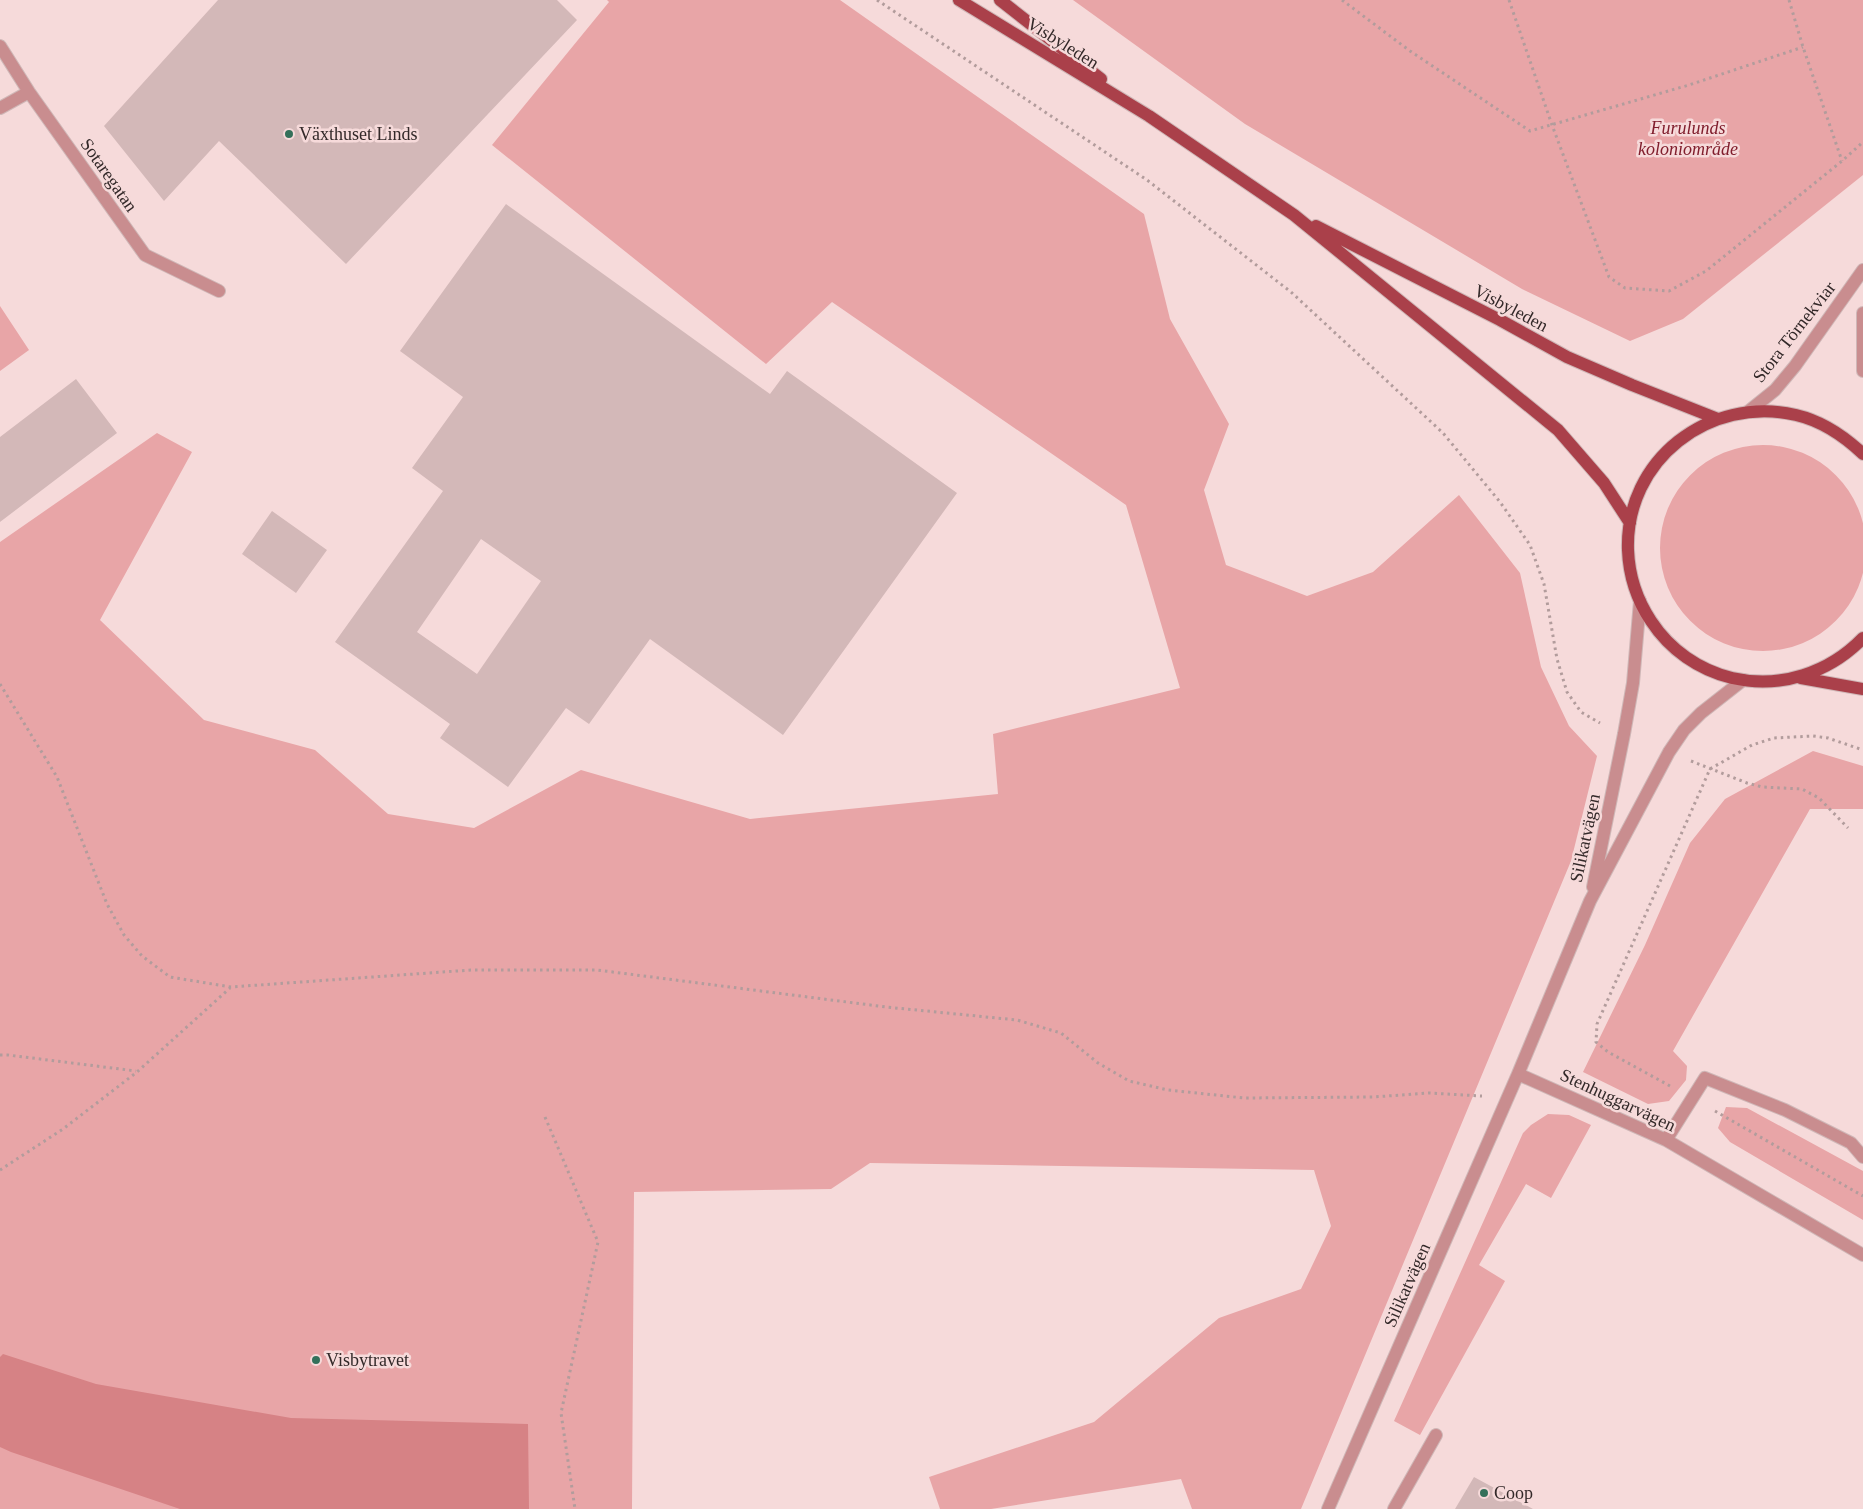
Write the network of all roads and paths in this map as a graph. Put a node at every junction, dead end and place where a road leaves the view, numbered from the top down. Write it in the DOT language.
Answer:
graph roads {
  1 [pos="878,0"];
  2 [pos="959,0"];
  3 [pos="1000,0"];
  4 [pos="1342,0"];
  5 [pos="1509,0"];
  6 [pos="1789,0"];
  7 [pos="0,46"];
  8 [pos="1803,47"];
  9 [pos="29,92"];
  10 [pos="0,108"];
  11 [pos="1148,116"];
  12 [pos="1552,125"];
  13 [pos="1863,142"];
  14 [pos="1842,162"];
  15 [pos="1294,214"];
  16 [pos="1863,270"];
  17 [pos="219,291"];
  18 [pos="1863,313"];
  19 [pos="1863,371"];
  20 [pos="1749,412"];
  21 [pos="1718,418"];
  22 [pos="1863,454"];
  23 [pos="1630,523"];
  24 [pos="1640,601"];
  25 [pos="1863,638"];
  26 [pos="1798,677"];
  27 [pos="1743,680"];
  28 [pos="0,684"];
  29 [pos="1863,688"];
  30 [pos="2,692"];
  31 [pos="1624,734"];
  32 [pos="1863,750"];
  33 [pos="1669,752"];
  34 [pos="1710,769"];
  35 [pos="1848,828"];
  36 [pos="1590,901"];
  37 [pos="231,988"];
  38 [pos="0,1056"];
  39 [pos="137,1072"];
  40 [pos="1518,1074"];
  41 [pos="1509,1097"];
  42 [pos="1694,1099"];
  43 [pos="545,1116"];
  44 [pos="1666,1140"];
  45 [pos="1857,1144"];
  46 [pos="1863,1157"];
  47 [pos="0,1170"];
  48 [pos="1863,1196"];
  49 [pos="1863,1255"];
  50 [pos="1436,1436"];
  51 [pos="575,1509"];
  52 [pos="1328,1509"];
  53 [pos="1394,1509"];
  1 -- 31 [label="path"];
  2 -- 11 [label="main road, Visbyleden"];
  3 -- 11 [label="main road, Visbyleden"];
  4 -- 12 [label="path"];
  5 -- 12 [label="path"];
  6 -- 8 [label="path"];
  7 -- 9 [label="street, Sotaregatan"];
  8 -- 12 [label="path"];
  8 -- 14 [label="path"];
  9 -- 10 [label="street"];
  9 -- 17 [label="street, Sotaregatan"];
  11 -- 15 [label="main road, Visbyleden"];
  12 -- 14 [label="path"];
  13 -- 14 [label="path"];
  15 -- 21 [label="main road, Visbyleden"];
  15 -- 23 [label="main road, Visbyleden"];
  16 -- 20 [label="street, Stora Törnekviar"];
  18 -- 19 [label="street"];
  20 -- 21 [label="main road"];
  20 -- 22 [label="main road"];
  21 -- 23 [label="main road"];
  23 -- 24 [label="main road"];
  24 -- 27 [label="main road"];
  24 -- 31 [label="street, Silikatvägen"];
  25 -- 26 [label="main road"];
  26 -- 27 [label="main road"];
  26 -- 29 [label="main road"];
  27 -- 33 [label="street, Silikatvägen"];
  28 -- 30 [label="path"];
  30 -- 37 [label="path"];
  31 -- 36 [label="street, Silikatvägen"];
  32 -- 34 [label="path"];
  33 -- 34 [label="path"];
  33 -- 36 [label="street, Silikatvägen"];
  34 -- 35 [label="path"];
  34 -- 42 [label="path"];
  36 -- 40 [label="street"];
  37 -- 39 [label="path"];
  37 -- 41 [label="path"];
  38 -- 39 [label="path"];
  39 -- 47 [label="path"];
  40 -- 41 [label="street, Silikatvägen"];
  40 -- 44 [label="street, Stenhuggarvägen"];
  41 -- 52 [label="street, Silikatvägen"];
  42 -- 44 [label="street"];
  42 -- 45 [label="street"];
  42 -- 48 [label="path"];
  43 -- 51 [label="path"];
  44 -- 49 [label="street, Stenhuggarvägen"];
  45 -- 46 [label="street"];
  50 -- 53 [label="street"];
}
